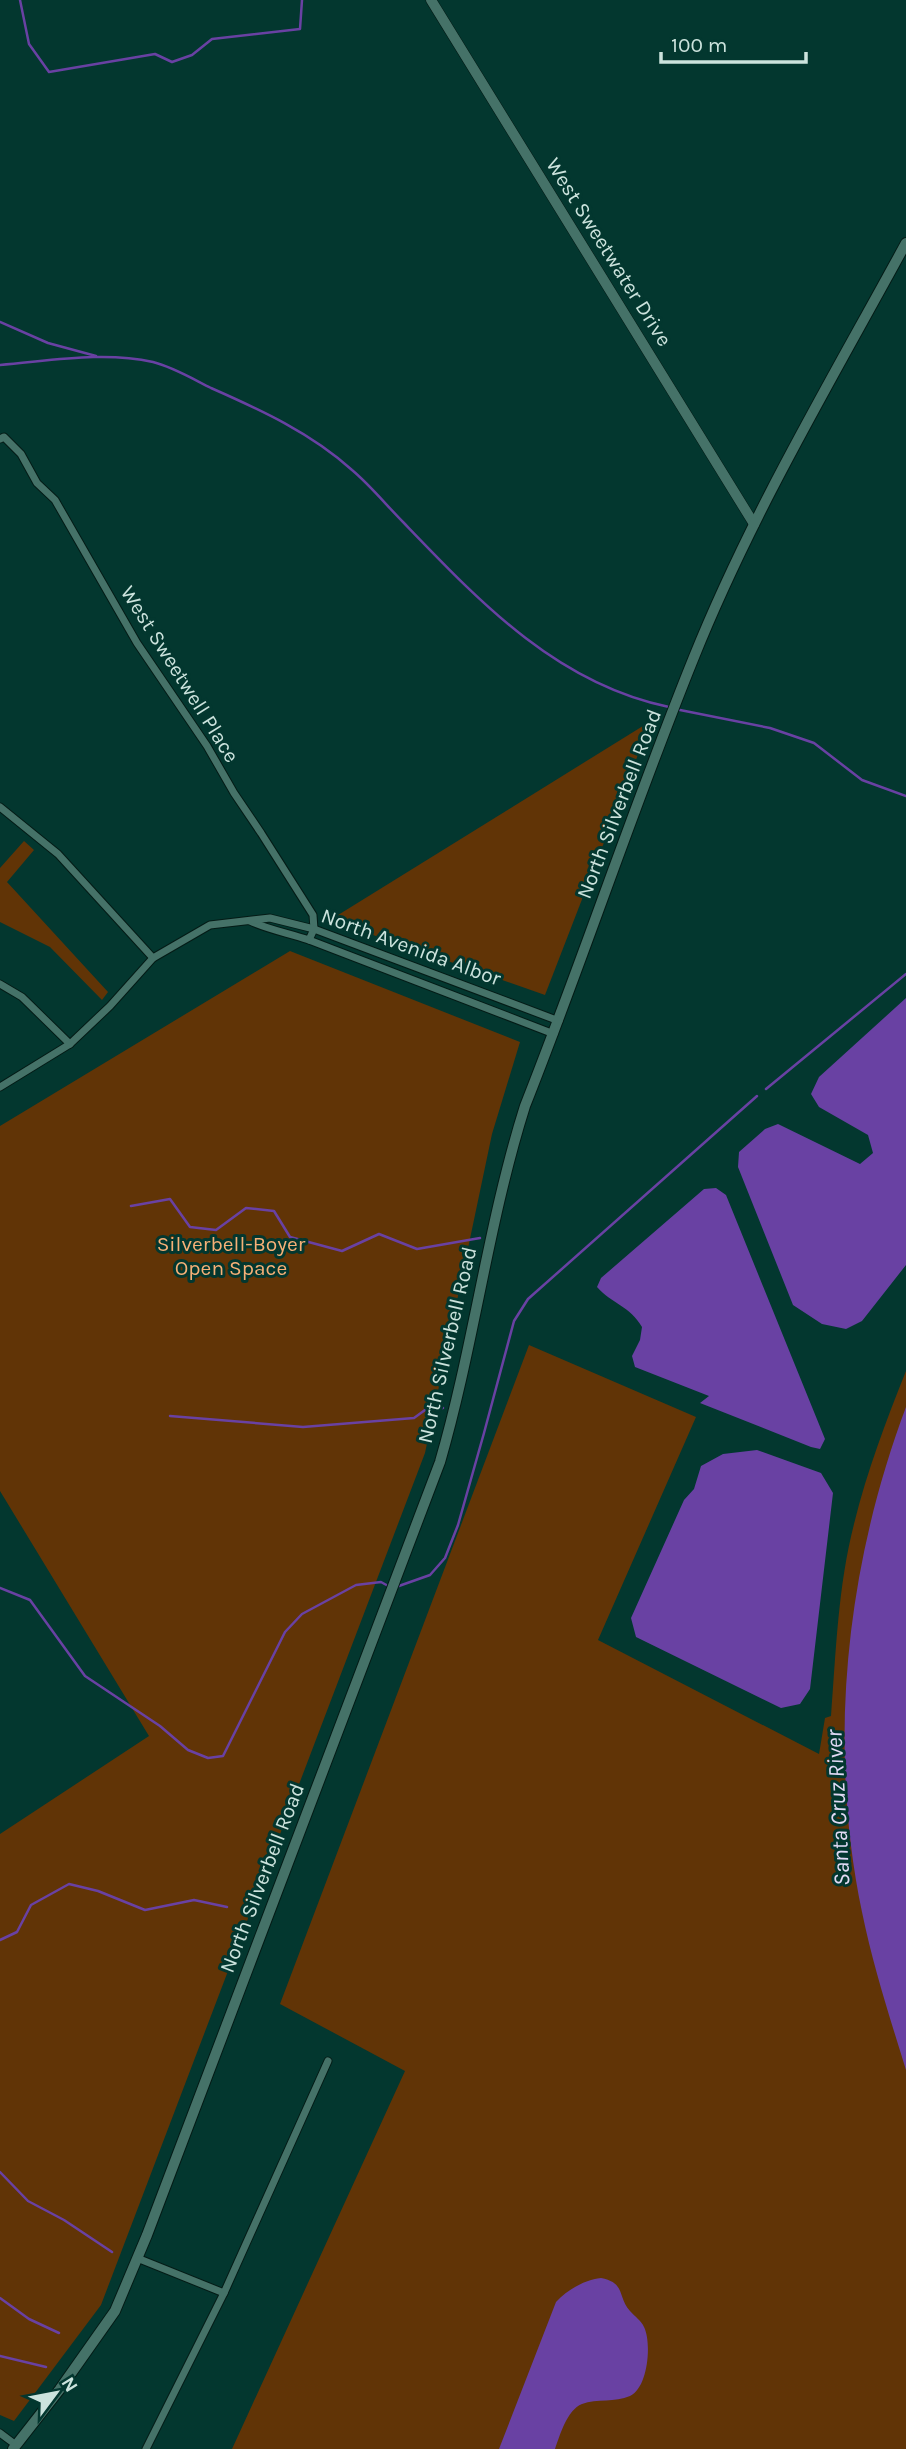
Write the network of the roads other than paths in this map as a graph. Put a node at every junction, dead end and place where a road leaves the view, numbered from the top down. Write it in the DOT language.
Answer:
graph roads {
  1 [pos="431,0"];
  2 [pos="906,243"];
  3 [pos="0,439"];
  4 [pos="754,524"];
  5 [pos="0,807"];
  6 [pos="249,921"];
  7 [pos="314,929"];
  8 [pos="309,940"];
  9 [pos="374,951"];
  10 [pos="153,958"];
  11 [pos="370,964"];
  12 [pos="0,984"];
  13 [pos="559,1021"];
  14 [pos="554,1034"];
  15 [pos="70,1044"];
  16 [pos="0,1087"];
  17 [pos="328,2061"];
  18 [pos="137,2258"];
  19 [pos="224,2294"];
  20 [pos="0,2433"];
  21 [pos="15,2447"];
  22 [pos="146,2449"];
  1 -- 4 [label="street, West Sweetwater Drive"];
  2 -- 4 [label="main road, North Silverbell Road"];
  3 -- 7 [label="street, West Sweetwell Place"];
  4 -- 13 [label="main road, North Silverbell Road"];
  5 -- 10 [label="street"];
  6 -- 7 [label="street, North Avenida Albor"];
  6 -- 8 [label="street, North Avenida Albor"];
  6 -- 10 [label="street, North Avenida Albor"];
  7 -- 8 [label="street"];
  7 -- 9 [label="street, North Avenida Albor"];
  8 -- 11 [label="street, North Avenida Albor"];
  9 -- 11 [label="street"];
  9 -- 13 [label="street, North Avenida Albor"];
  10 -- 15 [label="street, North Avenida Albor"];
  11 -- 14 [label="street, North Avenida Albor"];
  12 -- 15 [label="street"];
  13 -- 14 [label="main road, North Silverbell Road"];
  14 -- 18 [label="main road, North Silverbell Road"];
  15 -- 16 [label="street, North Avenida Albor"];
  17 -- 19 [label="street"];
  18 -- 19 [label="street"];
  18 -- 21 [label="main road, North Silverbell Road"];
  19 -- 22 [label="street"];
  20 -- 21 [label="street"];
}
